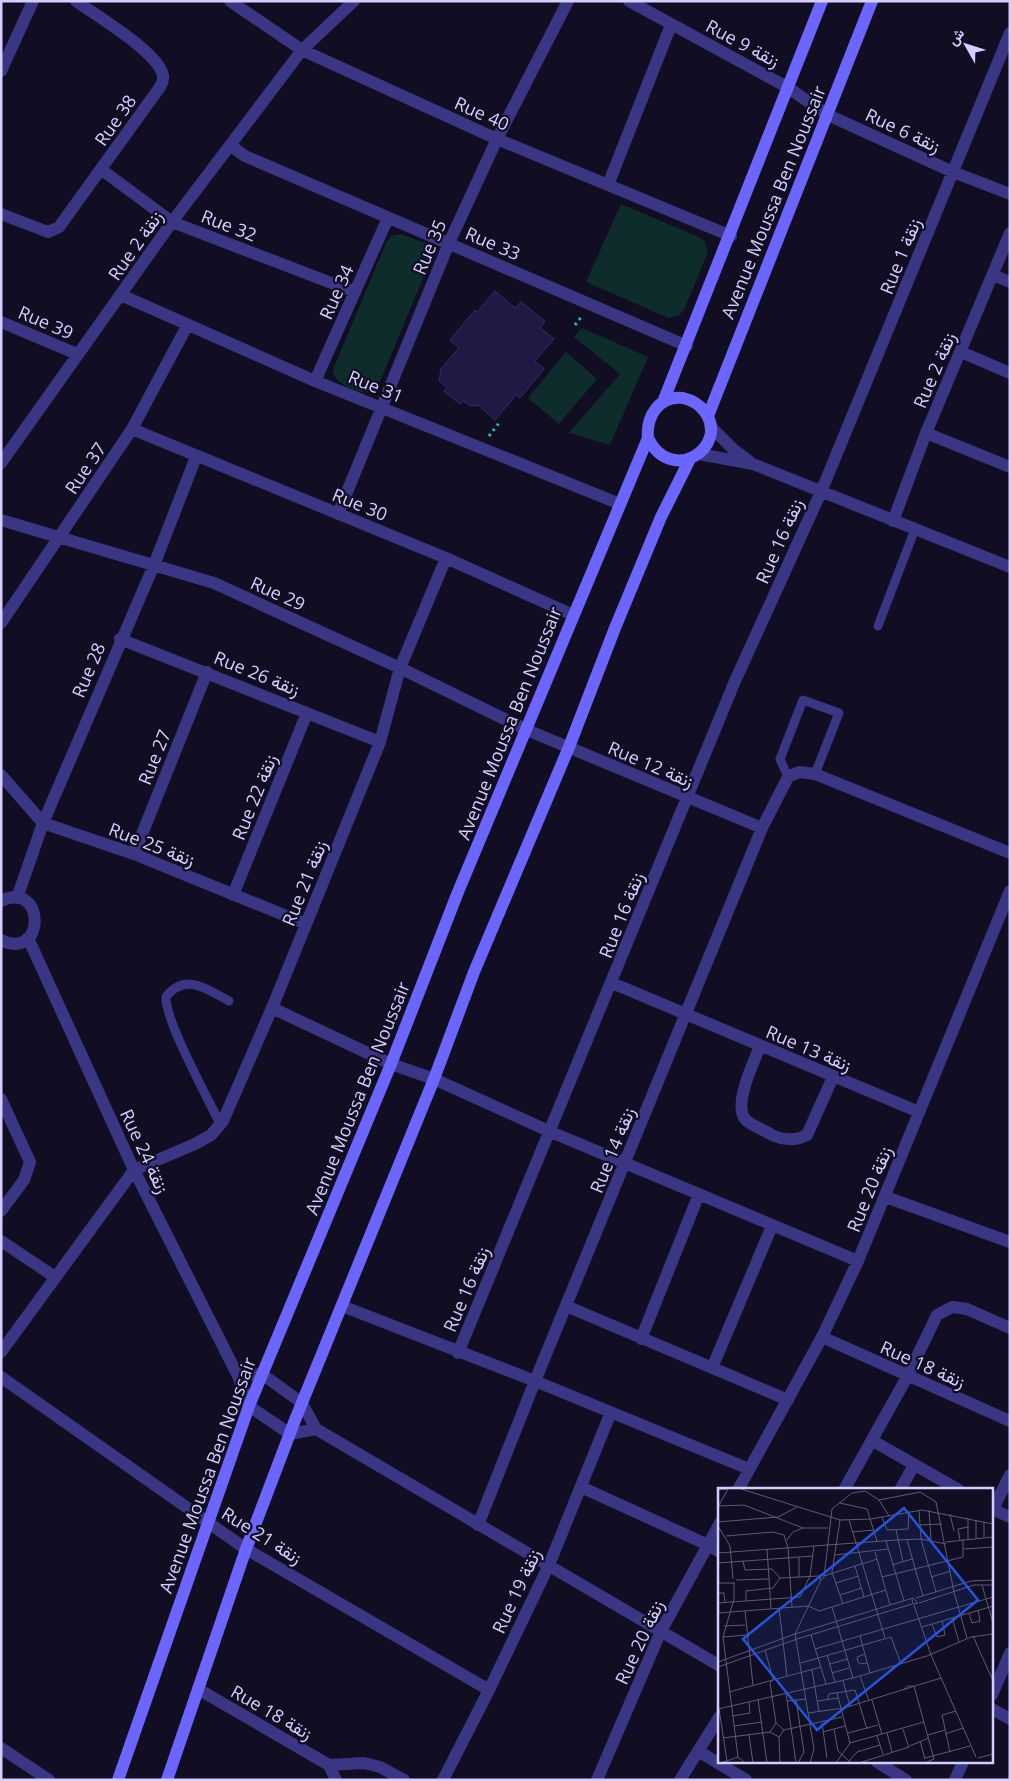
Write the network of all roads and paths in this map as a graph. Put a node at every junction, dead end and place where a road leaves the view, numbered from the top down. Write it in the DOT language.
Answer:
graph roads {
  1 [pos="33,1"];
  2 [pos="76,1"];
  3 [pos="230,1"];
  4 [pos="354,1"];
  5 [pos="568,1"];
  6 [pos="629,1"];
  7 [pos="822,1"];
  8 [pos="872,1"];
  9 [pos="671,25"];
  10 [pos="1010,33"];
  11 [pos="302,50"];
  12 [pos="1,70"];
  13 [pos="787,87"];
  14 [pos="828,115"];
  15 [pos="497,139"];
  16 [pos="231,146"];
  17 [pos="102,170"];
  18 [pos="953,172"];
  19 [pos="608,185"];
  20 [pos="1010,194"];
  21 [pos="1,214"];
  22 [pos="388,218"];
  23 [pos="172,222"];
  24 [pos="1010,234"];
  25 [pos="731,236"];
  26 [pos="449,243"];
  27 [pos="993,275"];
  28 [pos="1010,282"];
  29 [pos="356,292"];
  30 [pos="121,295"];
  31 [pos="1,322"];
  32 [pos="187,326"];
  33 [pos="687,346"];
  34 [pos="961,352"];
  35 [pos="77,354"];
  36 [pos="1010,373"];
  37 [pos="315,381"];
  38 [pos="663,402"];
  39 [pos="382,408"];
  40 [pos="709,421"];
  41 [pos="132,429"];
  42 [pos="926,433"];
  43 [pos="648,438"];
  44 [pos="196,457"];
  45 [pos="694,457"];
  46 [pos="1,463"];
  47 [pos="753,464"];
  48 [pos="1010,467"];
  49 [pos="821,492"];
  50 [pos="620,504"];
  51 [pos="338,514"];
  52 [pos="1,520"];
  53 [pos="894,521"];
  54 [pos="915,529"];
  55 [pos="58,539"];
  56 [pos="446,558"];
  57 [pos="154,565"];
  58 [pos="1010,567"];
  59 [pos="573,615"];
  60 [pos="1,623"];
  61 [pos="878,626"];
  62 [pos="120,639"];
  63 [pos="400,668"];
  64 [pos="207,672"];
  65 [pos="307,712"];
  66 [pos="527,730"];
  67 [pos="380,742"];
  68 [pos="568,747"];
  69 [pos="815,774"];
  70 [pos="1,775"];
  71 [pos="788,777"];
  72 [pos="688,799"];
  73 [pos="43,822"];
  74 [pos="762,828"];
  75 [pos="1010,853"];
  76 [pos="134,854"];
  77 [pos="1010,891"];
  78 [pos="233,895"];
  79 [pos="17,898"];
  80 [pos="1,901"];
  81 [pos="306,924"];
  82 [pos="28,938"];
  83 [pos="1,940"];
  84 [pos="612,983"];
  85 [pos="230,1001"];
  86 [pos="272,1008"];
  87 [pos="686,1015"];
  88 [pos="760,1046"];
  89 [pos="391,1064"];
  90 [pos="832,1077"];
  91 [pos="434,1079"];
  92 [pos="1,1099"];
  93 [pos="919,1112"];
  94 [pos="220,1124"];
  95 [pos="551,1132"];
  96 [pos="626,1164"];
  97 [pos="134,1170"];
  98 [pos="699,1194"];
  99 [pos="886,1197"];
  100 [pos="1,1210"];
  101 [pos="772,1226"];
  102 [pos="1,1241"];
  103 [pos="1010,1242"];
  104 [pos="858,1261"];
  105 [pos="55,1277"];
  106 [pos="342,1306"];
  107 [pos="566,1306"];
  108 [pos="1010,1328"];
  109 [pos="822,1337"];
  110 [pos="641,1339"];
  111 [pos="1,1352"];
  112 [pos="458,1353"];
  113 [pos="712,1368"];
  114 [pos="262,1374"];
  115 [pos="238,1376"];
  116 [pos="1,1377"];
  117 [pos="908,1377"];
  118 [pos="535,1381"];
  119 [pos="788,1400"];
  120 [pos="302,1403"];
  121 [pos="249,1406"];
  122 [pos="611,1412"];
  123 [pos="1010,1421"];
  124 [pos="316,1429"];
  125 [pos="290,1434"];
  126 [pos="873,1441"];
  127 [pos="914,1465"];
  128 [pos="749,1469"];
  129 [pos="1010,1475"];
  130 [pos="581,1487"];
  131 [pos="739,1488"];
  132 [pos="845,1488"];
  133 [pos="901,1488"];
  134 [pos="955,1488"];
  135 [pos="994,1508"];
  136 [pos="994,1510"];
  137 [pos="1010,1517"];
  138 [pos="207,1521"];
  139 [pos="478,1525"];
  140 [pos="718,1528"];
  141 [pos="708,1545"];
  142 [pos="246,1549"];
  143 [pos="718,1551"];
  144 [pos="548,1565"];
  145 [pos="661,1631"];
  146 [pos="1010,1653"];
  147 [pos="718,1665"];
  148 [pos="198,1689"];
  149 [pos="489,1690"];
  150 [pos="994,1690"];
  151 [pos="994,1710"];
  152 [pos="718,1719"];
  153 [pos="1010,1719"];
  154 [pos="1,1748"];
  155 [pos="698,1751"];
  156 [pos="718,1763"];
  157 [pos="720,1764"];
  158 [pos="880,1764"];
  159 [pos="962,1764"];
  160 [pos="329,1765"];
  161 [pos="49,1780"];
  162 [pos="118,1780"];
  163 [pos="167,1780"];
  164 [pos="336,1780"];
  165 [pos="404,1780"];
  166 [pos="443,1780"];
  167 [pos="596,1780"];
  168 [pos="680,1780"];
  169 [pos="746,1780"];
  170 [pos="906,1780"];
  171 [pos="955,1780"];
  1 -- 12 [label="street"];
  2 -- 17 [label="street, Rue 38"];
  3 -- 11 [label="street, Rue 40"];
  4 -- 11 [label="street, Rue 2 زنقة"];
  5 -- 15 [label="street, Rue 35"];
  6 -- 9 [label="street, Rue 9 زنقة"];
  7 -- 13 [label="street, Avenue Moussa Ben Noussair"];
  8 -- 14 [label="street, Avenue Moussa Ben Noussair"];
  9 -- 13 [label="street, Rue 9 زنقة"];
  9 -- 19 [label="street"];
  10 -- 18 [label="street, Rue 1 زنقة"];
  11 -- 15 [label="street, Rue 40"];
  11 -- 16 [label="street, Rue 2 زنقة"];
  13 -- 14 [label="street, Rue 6 زنقة"];
  13 -- 25 [label="street, Avenue Moussa Ben Noussair"];
  14 -- 18 [label="street, Rue 6 زنقة"];
  14 -- 40 [label="street, Avenue Moussa Ben Noussair"];
  15 -- 19 [label="street, Rue 40"];
  15 -- 26 [label="street, Rue 35"];
  16 -- 22 [label="street, Rue 33"];
  16 -- 23 [label="street, Rue 2 زنقة"];
  17 -- 21 [label="street, Rue 38"];
  17 -- 23 [label="street, Rue 32"];
  18 -- 20 [label="street, Rue 6 زنقة"];
  18 -- 49 [label="street, Rue 1 زنقة"];
  19 -- 25 [label="street, Rue 40"];
  22 -- 26 [label="street, Rue 33"];
  22 -- 29 [label="street, Rue 34"];
  23 -- 29 [label="street, Rue 32"];
  23 -- 30 [label="street, Rue 2 زنقة"];
  24 -- 27 [label="street, Rue 2 زنقة"];
  25 -- 33 [label="street, Avenue Moussa Ben Noussair"];
  26 -- 33 [label="street, Rue 33"];
  26 -- 39 [label="street, Rue 35"];
  27 -- 28 [label="street"];
  27 -- 34 [label="street, Rue 2 زنقة"];
  29 -- 37 [label="street, Rue 34"];
  30 -- 32 [label="street, Rue 31"];
  30 -- 35 [label="street, Rue 2 زنقة"];
  31 -- 35 [label="street, Rue 39"];
  32 -- 37 [label="street, Rue 31"];
  32 -- 41 [label="street, Rue 37"];
  33 -- 38 [label="street, Avenue Moussa Ben Noussair"];
  34 -- 36 [label="street"];
  34 -- 42 [label="street, Rue 2 زنقة"];
  35 -- 46 [label="street, Rue 2 زنقة"];
  37 -- 39 [label="street, Rue 31"];
  38 -- 40 [label="street"];
  38 -- 43 [label="street"];
  39 -- 50 [label="street, Rue 31"];
  39 -- 51 [label="street, Rue 35"];
  40 -- 45 [label="street"];
  40 -- 47 [label="street"];
  41 -- 44 [label="street, Rue 30"];
  41 -- 55 [label="street, Rue 37"];
  42 -- 48 [label="street"];
  42 -- 53 [label="street, Rue 2 زنقة"];
  43 -- 45 [label="street"];
  43 -- 50 [label="street, Avenue Moussa Ben Noussair"];
  44 -- 51 [label="street, Rue 30"];
  44 -- 57 [label="street, Rue 28"];
  45 -- 47 [label="street"];
  45 -- 68 [label="street"];
  47 -- 49 [label="street"];
  49 -- 53 [label="street"];
  49 -- 72 [label="street, Rue 16 زنقة"];
  50 -- 59 [label="street, Avenue Moussa Ben Noussair"];
  51 -- 56 [label="street, Rue 30"];
  52 -- 55 [label="street, Rue 29"];
  53 -- 54 [label="street"];
  54 -- 58 [label="street"];
  54 -- 61 [label="lane"];
  55 -- 57 [label="street, Rue 29"];
  55 -- 60 [label="street, Rue 37"];
  56 -- 59 [label="street, Rue 30"];
  56 -- 63 [label="street, Rue 21 زنقة"];
  57 -- 62 [label="street, Rue 28"];
  57 -- 63 [label="street, Rue 29"];
  59 -- 66 [label="street, Avenue Moussa Ben Noussair"];
  62 -- 64 [label="street, Rue 26 زنقة"];
  62 -- 73 [label="street, Rue 28"];
  63 -- 66 [label="street, Rue 29"];
  63 -- 67 [label="street, Rue 21 زنقة"];
  64 -- 65 [label="street, Rue 26 زنقة"];
  64 -- 76 [label="street, Rue 27"];
  65 -- 67 [label="street, Rue 26 زنقة"];
  65 -- 78 [label="street, Rue 22 زنقة"];
  66 -- 68 [label="street, Rue 12 زنقة"];
  66 -- 89 [label="street, Avenue Moussa Ben Noussair"];
  67 -- 81 [label="street, Rue 21 زنقة"];
  68 -- 72 [label="street, Rue 12 زنقة"];
  68 -- 91 [label="street"];
  69 -- 71 [label="street"];
  69 -- 71 [label="lane"];
  69 -- 75 [label="street"];
  70 -- 73 [label="street, Rue 25 زنقة"];
  71 -- 74 [label="street, Rue 14 زنقة"];
  72 -- 74 [label="street, Rue 12 زنقة"];
  72 -- 84 [label="street, Rue 16 زنقة"];
  73 -- 76 [label="street, Rue 25 زنقة"];
  73 -- 79 [label="street, Rue 28"];
  74 -- 87 [label="street, Rue 14 زنقة"];
  76 -- 78 [label="street, Rue 25 زنقة"];
  77 -- 93 [label="street, Rue 20 زنقة"];
  78 -- 81 [label="street, Rue 25 زنقة"];
  79 -- 80 [label="street"];
  79 -- 82 [label="street"];
  81 -- 86 [label="street, Rue 21 زنقة"];
  82 -- 83 [label="street"];
  82 -- 97 [label="street, Rue 24 زنقة"];
  84 -- 87 [label="street, Rue 13 زنقة"];
  84 -- 95 [label="street, Rue 16 زنقة"];
  85 -- 94 [label="lane"];
  86 -- 89 [label="street"];
  86 -- 94 [label="street, Rue 21 زنقة"];
  87 -- 88 [label="street, Rue 13 زنقة"];
  87 -- 96 [label="street, Rue 14 زنقة"];
  88 -- 90 [label="street, Rue 13 زنقة"];
  88 -- 90 [label="street"];
  89 -- 91 [label="street"];
  89 -- 114 [label="street, Avenue Moussa Ben Noussair"];
  90 -- 93 [label="street, Rue 13 زنقة"];
  91 -- 95 [label="street"];
  91 -- 106 [label="street"];
  92 -- 100 [label="street"];
  93 -- 99 [label="street, Rue 20 زنقة"];
  94 -- 97 [label="street, Rue 21 زنقة"];
  95 -- 96 [label="street"];
  95 -- 112 [label="street, Rue 16 زنقة"];
  96 -- 98 [label="street"];
  96 -- 107 [label="street, Rue 14 زنقة"];
  97 -- 105 [label="street"];
  97 -- 115 [label="street, Rue 24 زنقة"];
  98 -- 101 [label="street"];
  98 -- 110 [label="street"];
  99 -- 103 [label="street"];
  99 -- 104 [label="street, Rue 20 زنقة"];
  101 -- 104 [label="street"];
  101 -- 113 [label="street"];
  102 -- 105 [label="street"];
  104 -- 109 [label="street, Rue 20 زنقة"];
  105 -- 111 [label="street"];
  106 -- 112 [label="street"];
  106 -- 120 [label="street"];
  107 -- 110 [label="street"];
  107 -- 118 [label="street, Rue 14 زنقة"];
  108 -- 117 [label="street"];
  109 -- 117 [label="street, Rue 18 زنقة"];
  109 -- 119 [label="street, Rue 20 زنقة"];
  110 -- 113 [label="street"];
  112 -- 118 [label="street"];
  113 -- 119 [label="street"];
  114 -- 115 [label="street"];
  114 -- 120 [label="street"];
  114 -- 121 [label="street, Avenue Moussa Ben Noussair"];
  115 -- 121 [label="street, Rue 24 زنقة"];
  116 -- 138 [label="street, Rue 21 زنقة"];
  117 -- 123 [label="street, Rue 18 زنقة"];
  117 -- 126 [label="street"];
  118 -- 122 [label="street"];
  118 -- 139 [label="street, Rue 14 زنقة"];
  119 -- 128 [label="street, Rue 20 زنقة"];
  120 -- 124 [label="street"];
  120 -- 125 [label="street"];
  121 -- 125 [label="street"];
  121 -- 138 [label="street, Avenue Moussa Ben Noussair"];
  122 -- 128 [label="street"];
  122 -- 130 [label="street, Rue 19 زنقة"];
  124 -- 125 [label="street"];
  124 -- 139 [label="street"];
  125 -- 142 [label="street"];
  126 -- 127 [label="street"];
  126 -- 132 [label="street"];
  127 -- 133 [label="street"];
  127 -- 134 [label="street"];
  128 -- 131 [label="street, Rue 20 زنقة"];
  129 -- 135 [label="street"];
  130 -- 141 [label="street"];
  130 -- 144 [label="street, Rue 19 زنقة"];
  136 -- 137 [label="street"];
  138 -- 142 [label="street, Rue 21 زنقة"];
  138 -- 162 [label="street, Avenue Moussa Ben Noussair"];
  139 -- 144 [label="street"];
  140 -- 141 [label="street, Rue 20 زنقة"];
  141 -- 143 [label="street"];
  141 -- 145 [label="street, Rue 20 زنقة"];
  142 -- 148 [label="street"];
  142 -- 149 [label="street, Rue 21 زنقة"];
  144 -- 145 [label="street"];
  144 -- 149 [label="street, Rue 19 زنقة"];
  145 -- 147 [label="street"];
  145 -- 167 [label="street, Rue 20 زنقة"];
  146 -- 150 [label="street"];
  148 -- 160 [label="street, Rue 18 زنقة"];
  148 -- 163 [label="street"];
  149 -- 166 [label="street, Rue 19 زنقة"];
  151 -- 153 [label="street"];
  152 -- 155 [label="street"];
  154 -- 161 [label="street"];
  155 -- 156 [label="street"];
  155 -- 168 [label="street"];
  157 -- 169 [label="street"];
  158 -- 170 [label="street"];
  159 -- 171 [label="street"];
  160 -- 164 [label="street"];
  160 -- 165 [label="street"];
}
